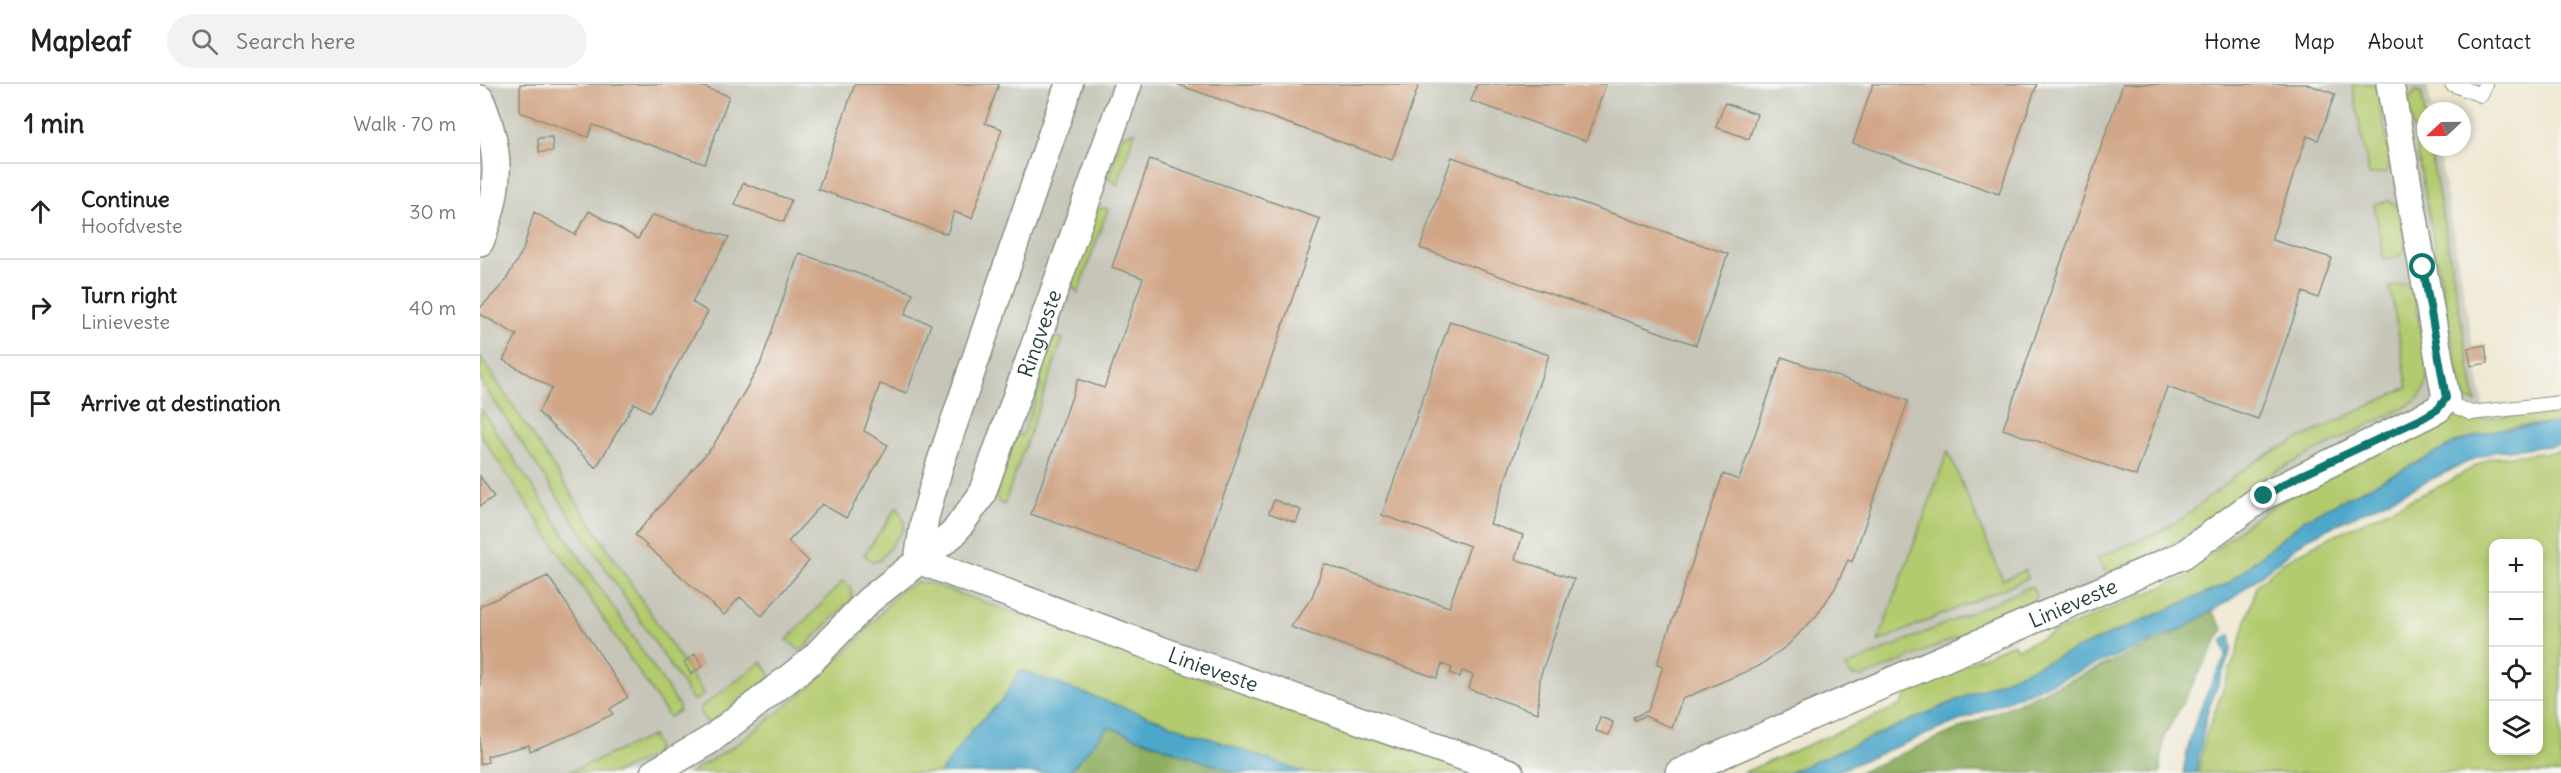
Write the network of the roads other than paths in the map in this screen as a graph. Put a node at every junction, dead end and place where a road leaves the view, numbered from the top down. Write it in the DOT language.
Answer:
graph roads {
  1 [pos="1069,84"];
  2 [pos="1128,84"];
  3 [pos="2390,84"];
  4 [pos="2452,84"];
  5 [pos="2483,89"];
  6 [pos="480,99"];
  7 [pos="2493,102"];
  8 [pos="480,242"];
  9 [pos="2446,398"];
  10 [pos="2561,404"];
  11 [pos="918,560"];
  12 [pos="654,773"];
  13 [pos="1510,773"];
  14 [pos="1679,773"];
  1 -- 11 [label="street"];
  2 -- 11 [label="street, Ringveste"];
  3 -- 9 [label="street"];
  4 -- 5 [label="lane"];
  5 -- 7 [label="lane"];
  6 -- 8 [label="street"];
  9 -- 10 [label="lane"];
  9 -- 14 [label="street, Linieveste"];
  11 -- 12 [label="street, Ringveste"];
  11 -- 13 [label="street, Linieveste"];
}
